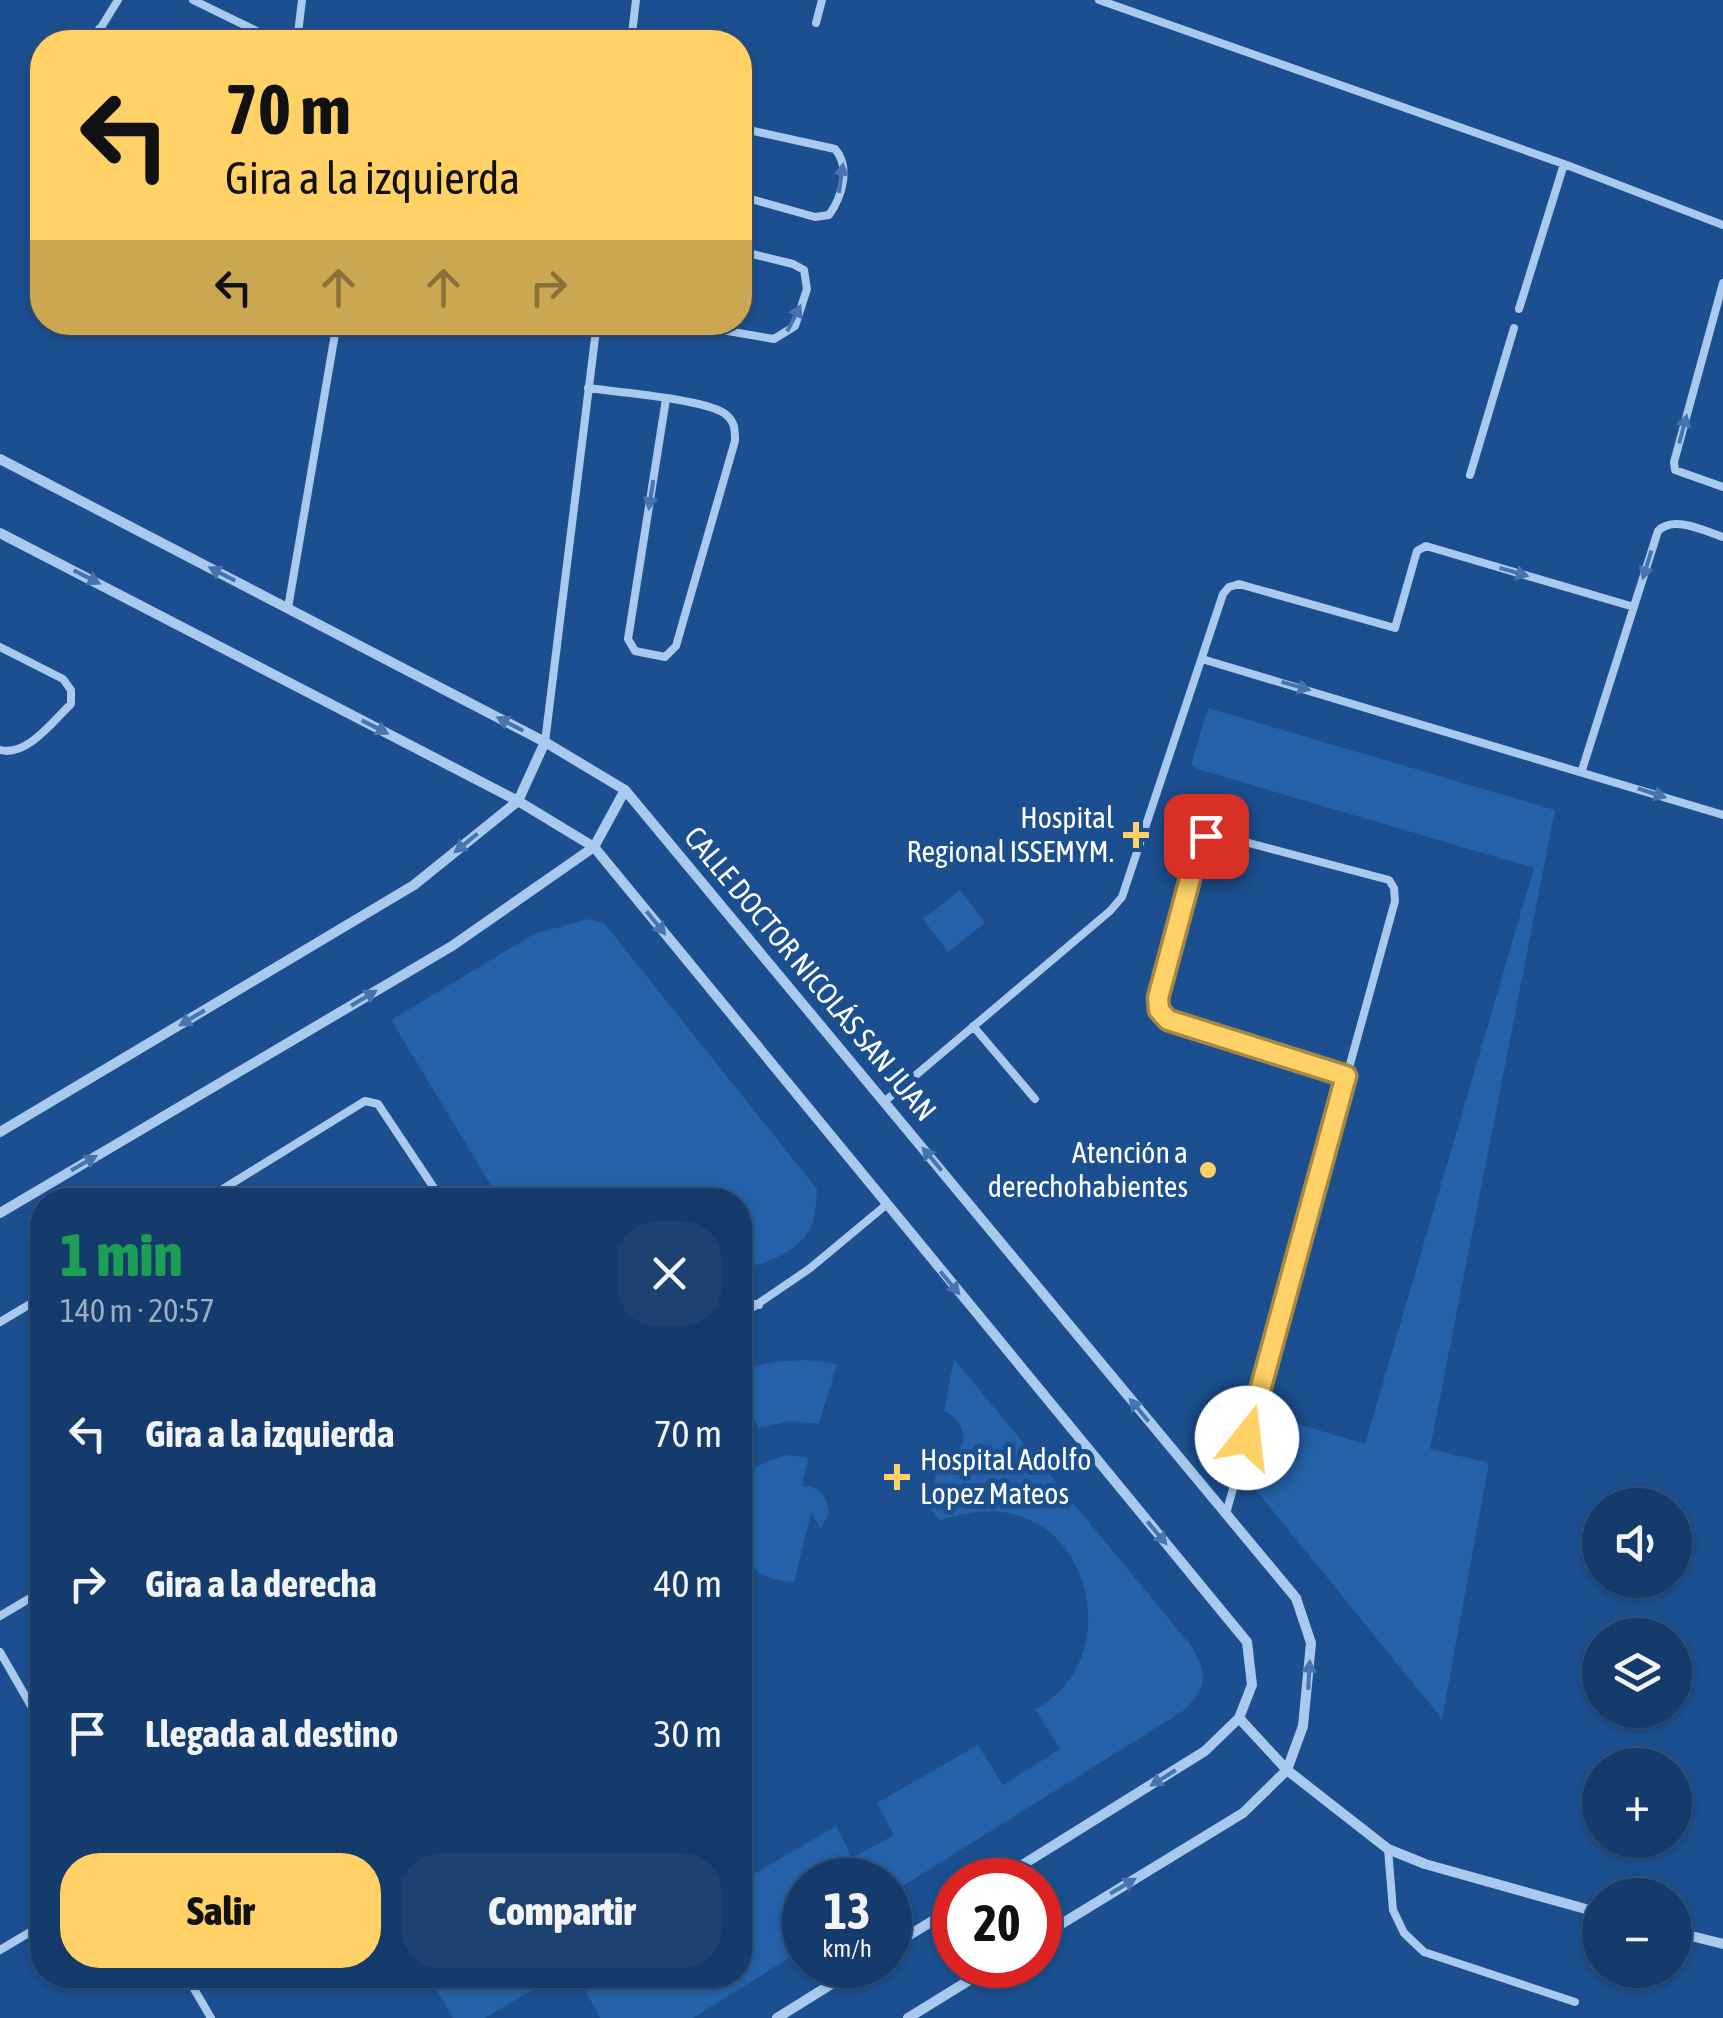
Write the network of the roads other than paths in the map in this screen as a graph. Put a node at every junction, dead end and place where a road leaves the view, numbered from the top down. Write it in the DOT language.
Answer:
graph roads {
  1 [pos="118,0"];
  2 [pos="193,0"];
  3 [pos="302,0"];
  4 [pos="636,0"];
  5 [pos="822,0"];
  6 [pos="1100,0"];
  7 [pos="816,22"];
  8 [pos="99,29"];
  9 [pos="254,30"];
  10 [pos="298,30"];
  11 [pos="632,30"];
  12 [pos="752,131"];
  13 [pos="1564,164"];
  14 [pos="752,199"];
  15 [pos="1723,225"];
  16 [pos="752,254"];
  17 [pos="1723,283"];
  18 [pos="1721,298"];
  19 [pos="1519,310"];
  20 [pos="1514,328"];
  21 [pos="335,335"];
  22 [pos="595,335"];
  23 [pos="741,335"];
  24 [pos="588,388"];
  25 [pos="666,399"];
  26 [pos="0,458"];
  27 [pos="1470,475"];
  28 [pos="1723,487"];
  29 [pos="0,532"];
  30 [pos="1723,537"];
  31 [pos="1634,607"];
  32 [pos="288,608"];
  33 [pos="0,646"];
  34 [pos="1202,659"];
  35 [pos="545,742"];
  36 [pos="0,750"];
  37 [pos="1582,770"];
  38 [pos="625,790"];
  39 [pos="518,801"];
  40 [pos="1723,815"];
  41 [pos="594,847"];
  42 [pos="973,1026"];
  43 [pos="1346,1076"];
  44 [pos="1036,1099"];
  45 [pos="884,1102"];
  46 [pos="0,1132"];
  47 [pos="41,1188"];
  48 [pos="224,1188"];
  49 [pos="434,1188"];
  50 [pos="30,1194"];
  51 [pos="886,1205"];
  52 [pos="0,1212"];
  53 [pos="30,1303"];
  54 [pos="752,1303"];
  55 [pos="759,1304"];
  56 [pos="752,1308"];
  57 [pos="0,1322"];
  58 [pos="1226,1514"];
  59 [pos="30,1597"];
  60 [pos="0,1616"];
  61 [pos="0,1652"];
  62 [pos="30,1705"];
  63 [pos="1240,1718"];
  64 [pos="1288,1770"];
  65 [pos="1388,1848"];
  66 [pos="1033,1858"];
  67 [pos="1582,1908"];
  68 [pos="1062,1924"];
  69 [pos="30,1932"];
  70 [pos="1692,1936"];
  71 [pos="1723,1944"];
  72 [pos="0,1950"];
  73 [pos="194,1988"];
  74 [pos="825,1988"];
  75 [pos="957,1988"];
  76 [pos="1576,2002"];
  77 [pos="211,2018"];
  78 [pos="777,2018"];
  79 [pos="908,2018"];
  1 -- 8 [label="lane"];
  2 -- 9 [label="lane"];
  3 -- 10 [label="lane"];
  4 -- 11 [label="lane"];
  5 -- 7 [label="lane"];
  6 -- 13 [label="lane"];
  14 -- 12 [label="lane, one-way"];
  13 -- 15 [label="lane"];
  13 -- 19 [label="lane"];
  23 -- 16 [label="lane, one-way"];
  17 -- 18 [label="lane"];
  28 -- 18 [label="lane, one-way"];
  20 -- 27 [label="lane"];
  21 -- 32 [label="lane"];
  22 -- 24 [label="lane"];
  24 -- 25 [label="lane"];
  24 -- 35 [label="lane"];
  25 -- 25 [label="lane, one-way"];
  32 -- 26 [label="street, CALLE DOCTOR NICOLÁS SAN JUAN, one-way"];
  29 -- 39 [label="street, one-way"];
  30 -- 31 [label="lane, one-way"];
  34 -- 31 [label="lane, one-way"];
  31 -- 37 [label="lane"];
  35 -- 32 [label="street, CALLE DOCTOR NICOLÁS SAN JUAN, one-way"];
  33 -- 36 [label="lane"];
  34 -- 37 [label="lane, one-way"];
  34 -- 42 [label="lane"];
  35 -- 38 [label="street, CALLE DOCTOR NICOLÁS SAN JUAN"];
  35 -- 39 [label="street"];
  37 -- 40 [label="lane, one-way"];
  38 -- 41 [label="street"];
  38 -- 45 [label="street, CALLE DOCTOR NICOLÁS SAN JUAN"];
  39 -- 41 [label="street"];
  39 -- 46 [label="street, one-way"];
  47 -- 41 [label="street, one-way"];
  41 -- 51 [label="street, one-way"];
  42 -- 44 [label="lane"];
  42 -- 45 [label="lane"];
  43 -- 43 [label="lane"];
  43 -- 58 [label="lane"];
  58 -- 45 [label="street, CALLE DOCTOR NICOLÁS SAN JUAN, one-way"];
  48 -- 49 [label="lane"];
  52 -- 50 [label="street, one-way"];
  51 -- 55 [label="lane"];
  51 -- 63 [label="street, one-way"];
  53 -- 57 [label="lane"];
  54 -- 55 [label="lane"];
  55 -- 56 [label="lane"];
  64 -- 58 [label="street, CALLE DOCTOR NICOLÁS SAN JUAN, one-way"];
  59 -- 60 [label="lane"];
  61 -- 62 [label="lane"];
  63 -- 64 [label="street"];
  63 -- 66 [label="street, one-way"];
  64 -- 65 [label="street"];
  68 -- 64 [label="street, one-way"];
  65 -- 67 [label="street"];
  65 -- 76 [label="lane"];
  69 -- 72 [label="lane"];
  70 -- 71 [label="street"];
  73 -- 77 [label="lane"];
  74 -- 78 [label="street"];
  75 -- 79 [label="street"];
}
